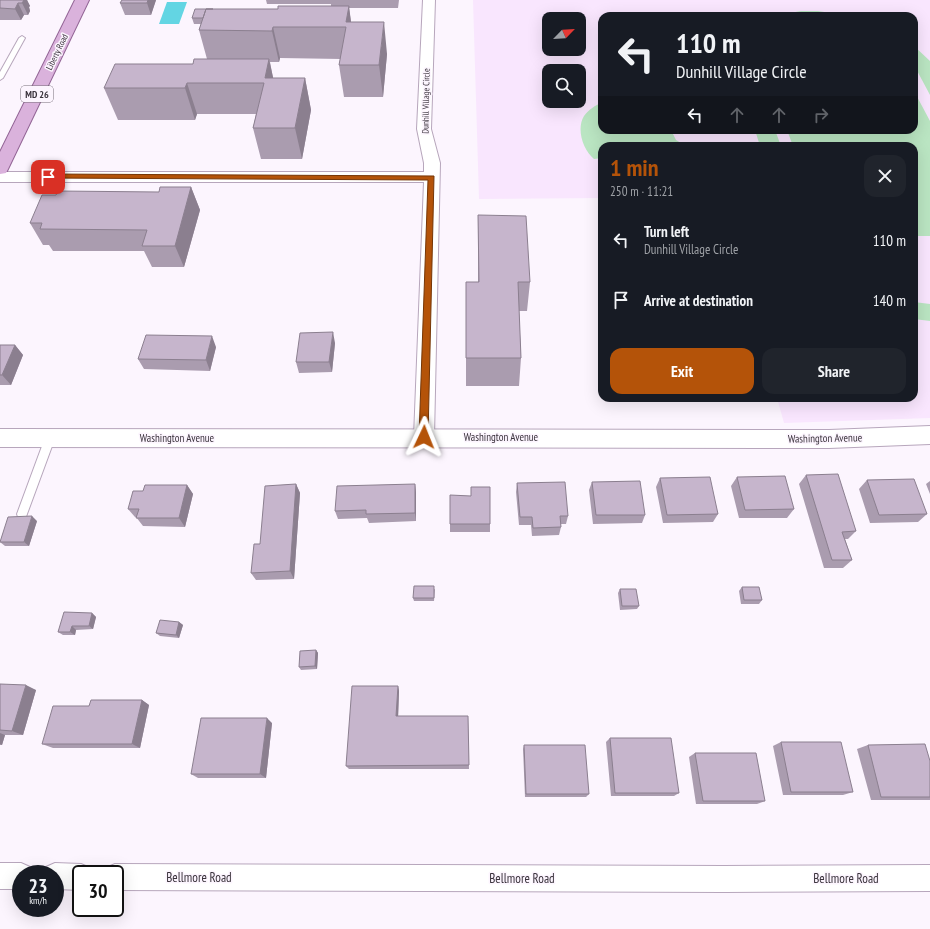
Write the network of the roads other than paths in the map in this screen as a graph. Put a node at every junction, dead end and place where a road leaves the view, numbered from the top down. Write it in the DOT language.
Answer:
graph roads {
  1 [pos="82,0"];
  2 [pos="430,0"];
  3 [pos="22,38"];
  4 [pos="0,78"];
  5 [pos="0,169"];
  6 [pos="0,177"];
  7 [pos="432,178"];
  8 [pos="930,435"];
  9 [pos="424,437"];
  10 [pos="0,438"];
  11 [pos="50,438"];
  12 [pos="22,514"];
  13 [pos="0,876"];
  14 [pos="12,876"];
  15 [pos="124,877"];
  16 [pos="930,878"];
  1 -- 5 [label="main road, Liberty Road / MD 26"];
  2 -- 7 [label="street, Dunhill Village Circle"];
  3 -- 4 [label="lane"];
  6 -- 7 [label="street"];
  7 -- 9 [label="street, Dunhill Village Circle"];
  8 -- 9 [label="main road, Washington Avenue"];
  9 -- 11 [label="main road, Washington Avenue"];
  10 -- 11 [label="main road, Washington Avenue"];
  11 -- 12 [label="lane"];
  13 -- 14 [label="street"];
  15 -- 16 [label="street, Bellmore Road"];
}
